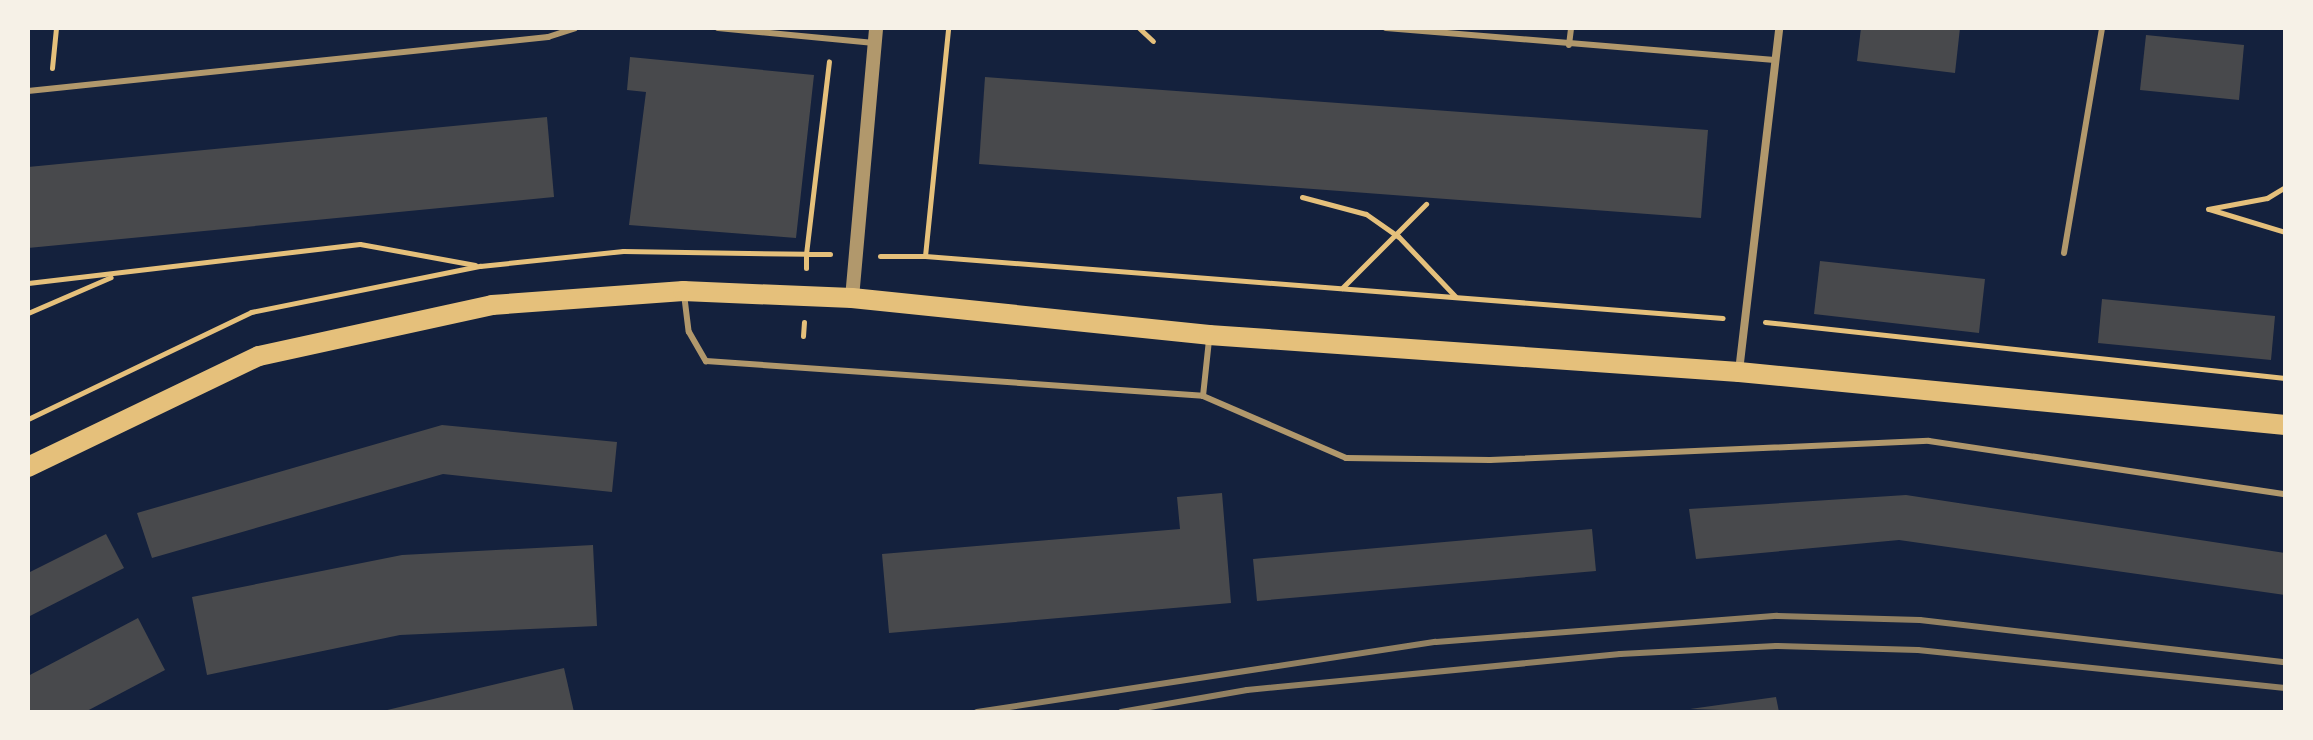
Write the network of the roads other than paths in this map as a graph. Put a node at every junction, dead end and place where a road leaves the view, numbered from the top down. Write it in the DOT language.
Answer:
graph roads {
  1 [pos="575,28"];
  2 [pos="718,28"];
  3 [pos="1386,28"];
  4 [pos="1571,28"];
  5 [pos="1779,28"];
  6 [pos="2102,28"];
  7 [pos="875,35"];
  8 [pos="1569,45"];
  9 [pos="1775,60"];
  10 [pos="28,91"];
  11 [pos="2064,253"];
  12 [pos="683,291"];
  13 [pos="852,298"];
  14 [pos="1209,335"];
  15 [pos="1739,372"];
  16 [pos="1203,396"];
  17 [pos="2285,425"];
  18 [pos="28,467"];
  19 [pos="2285,494"];
  1 -- 10 [label="lane"];
  2 -- 7 [label="lane"];
  3 -- 8 [label="lane"];
  4 -- 8 [label="lane"];
  5 -- 9 [label="street"];
  6 -- 11 [label="lane"];
  7 -- 13 [label="street"];
  8 -- 9 [label="lane"];
  9 -- 15 [label="street"];
  12 -- 13 [label="main road"];
  12 -- 16 [label="lane"];
  12 -- 18 [label="main road"];
  13 -- 14 [label="main road"];
  14 -- 15 [label="main road"];
  14 -- 16 [label="lane"];
  15 -- 17 [label="main road"];
  16 -- 19 [label="lane"];
}
